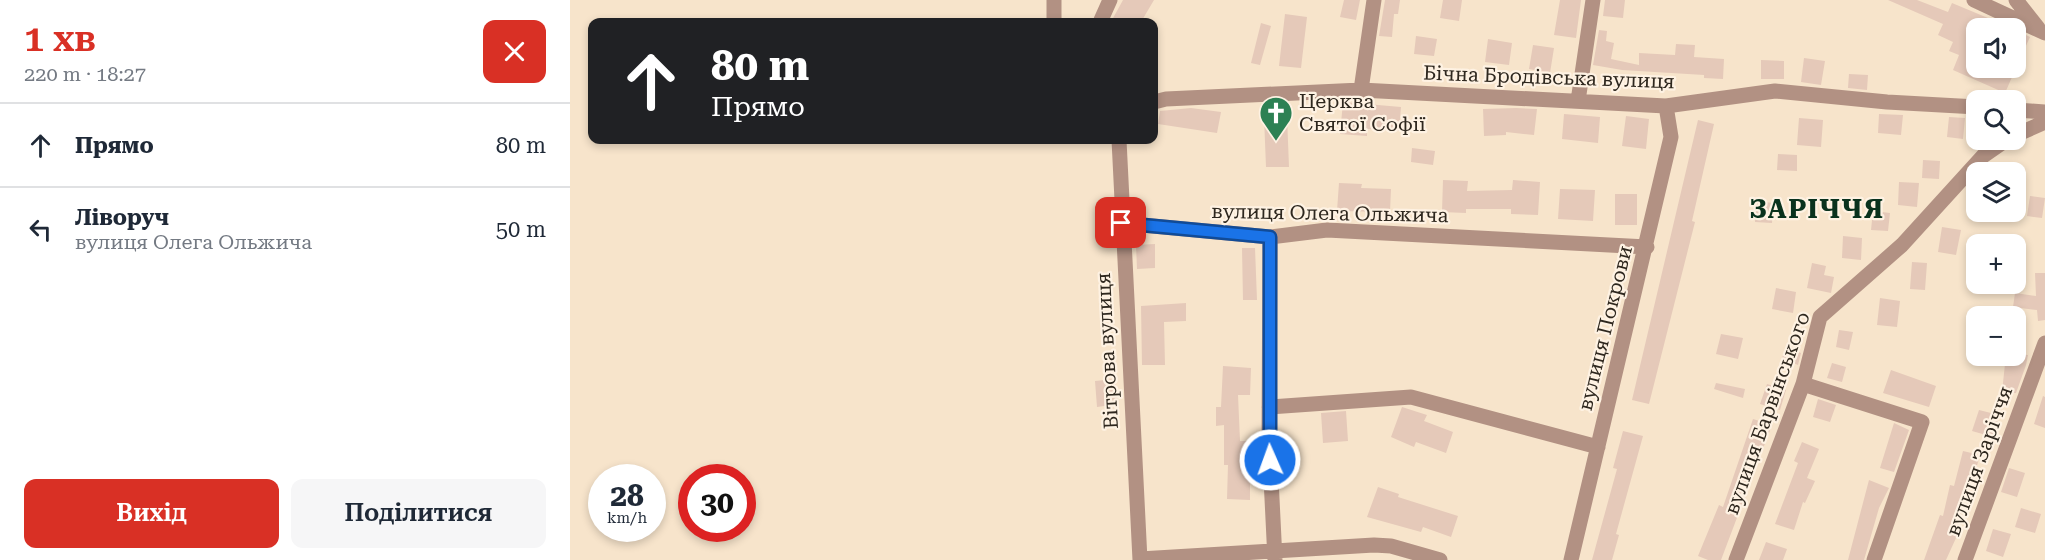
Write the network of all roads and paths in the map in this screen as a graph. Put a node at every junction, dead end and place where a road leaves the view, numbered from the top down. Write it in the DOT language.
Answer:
graph roads {
  1 [pos="1054,0"];
  2 [pos="1110,0"];
  3 [pos="1374,0"];
  4 [pos="1593,0"];
  5 [pos="1974,0"];
  6 [pos="2016,0"];
  7 [pos="1054,18"];
  8 [pos="1102,18"];
  9 [pos="2042,31"];
  10 [pos="1361,90"];
  11 [pos="1158,101"];
  12 [pos="1578,101"];
  13 [pos="1666,106"];
  14 [pos="1966,106"];
  15 [pos="2026,111"];
  16 [pos="2045,112"];
  17 [pos="2045,122"];
  18 [pos="2026,131"];
  19 [pos="1119,144"];
  20 [pos="1992,150"];
  21 [pos="1121,223"];
  22 [pos="1270,237"];
  23 [pos="1647,247"];
  24 [pos="2045,343"];
  25 [pos="1803,384"];
  26 [pos="1269,407"];
  27 [pos="1598,447"];
  28 [pos="1275,556"];
  29 [pos="1424,558"];
  30 [pos="1140,559"];
  31 [pos="1440,560"];
  32 [pos="1571,560"];
  33 [pos="1736,560"];
  34 [pos="1874,560"];
  35 [pos="1965,560"];
  1 -- 7 [label="street"];
  2 -- 8 [label="street"];
  3 -- 10 [label="street"];
  4 -- 12 [label="street"];
  5 -- 9 [label="street"];
  6 -- 9 [label="street"];
  10 -- 11 [label="street, Бічна Бродівська вулиця"];
  10 -- 12 [label="street, Бічна Бродівська вулиця"];
  12 -- 13 [label="street, Бічна Бродівська вулиця"];
  13 -- 14 [label="street, Бічна Бродівська вулиця"];
  13 -- 23 [label="street, вулиця Покрови"];
  15 -- 16 [label="street"];
  17 -- 18 [label="street"];
  19 -- 21 [label="street, Вітрова вулиця"];
  20 -- 25 [label="street, вулиця Барвінського"];
  21 -- 22 [label="street, вулиця Олега Ольжича"];
  21 -- 30 [label="street, Вітрова вулиця"];
  22 -- 23 [label="street, вулиця Олега Ольжича"];
  22 -- 26 [label="street"];
  23 -- 27 [label="street, вулиця Покрови"];
  24 -- 35 [label="street, вулиця Заріччя"];
  25 -- 33 [label="street, вулиця Барвінського"];
  25 -- 34 [label="street"];
  26 -- 27 [label="street"];
  26 -- 28 [label="street"];
  27 -- 32 [label="street, вулиця Покрови"];
  28 -- 29 [label="street"];
  28 -- 30 [label="street"];
  29 -- 31 [label="street"];
}
